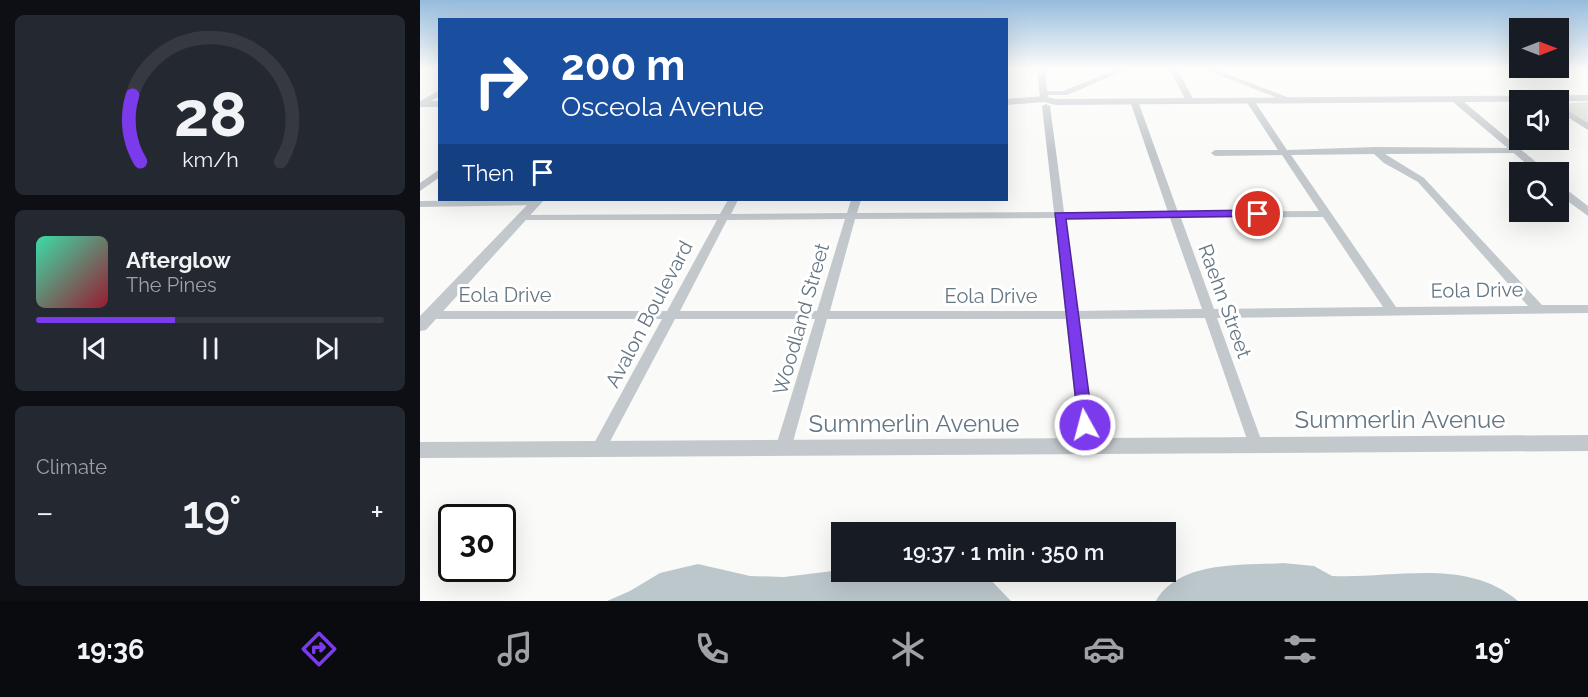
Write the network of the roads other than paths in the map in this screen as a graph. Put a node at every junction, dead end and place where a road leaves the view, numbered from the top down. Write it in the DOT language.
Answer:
graph roads {
  1 [pos="433,96"];
  2 [pos="1044,96"];
  3 [pos="1057,96"];
  4 [pos="1187,96"];
  5 [pos="1280,96"];
  6 [pos="1588,98"];
  7 [pos="1455,99"];
  8 [pos="1569,99"];
  9 [pos="1291,100"];
  10 [pos="1509,100"];
  11 [pos="1045,101"];
  12 [pos="1134,101"];
  13 [pos="1190,101"];
  14 [pos="1250,101"];
  15 [pos="1008,102"];
  16 [pos="420,104"];
  17 [pos="438,104"];
  18 [pos="1569,114"];
  19 [pos="1588,127"];
  20 [pos="1509,145"];
  21 [pos="1375,150"];
  22 [pos="1509,150"];
  23 [pos="1515,150"];
  24 [pos="1285,152"];
  25 [pos="1215,153"];
  26 [pos="1530,162"];
  27 [pos="438,174"];
  28 [pos="420,188"];
  29 [pos="1569,196"];
  30 [pos="536,201"];
  31 [pos="732,201"];
  32 [pos="856,201"];
  33 [pos="420,204"];
  34 [pos="1588,211"];
  35 [pos="1173,214"];
  36 [pos="1327,214"];
  37 [pos="1059,215"];
  38 [pos="851,216"];
  39 [pos="723,217"];
  40 [pos="521,218"];
  41 [pos="1538,309"];
  42 [pos="1588,309"];
  43 [pos="1392,311"];
  44 [pos="671,314"];
  45 [pos="1210,314"];
  46 [pos="1072,315"];
  47 [pos="822,316"];
  48 [pos="425,321"];
  49 [pos="1588,443"];
  50 [pos="1256,445"];
  51 [pos="600,447"];
  52 [pos="1088,447"];
  53 [pos="783,449"];
  54 [pos="420,450"];
  1 -- 16 [label="street"];
  2 -- 11 [label="street"];
  3 -- 11 [label="street"];
  4 -- 13 [label="street"];
  5 -- 9 [label="street"];
  6 -- 8 [label="street"];
  7 -- 9 [label="street"];
  7 -- 10 [label="street"];
  7 -- 20 [label="street"];
  9 -- 14 [label="street"];
  11 -- 12 [label="street"];
  11 -- 15 [label="street"];
  11 -- 37 [label="street"];
  12 -- 13 [label="street"];
  12 -- 35 [label="street, Raehn Street"];
  13 -- 14 [label="street"];
  14 -- 24 [label="street"];
  16 -- 17 [label="street"];
  18 -- 19 [label="street"];
  21 -- 22 [label="street"];
  21 -- 24 [label="street"];
  21 -- 41 [label="street"];
  23 -- 26 [label="street"];
  24 -- 25 [label="street"];
  24 -- 36 [label="street"];
  27 -- 28 [label="street"];
  29 -- 34 [label="street"];
  30 -- 33 [label="street"];
  30 -- 40 [label="street"];
  31 -- 39 [label="street, Avalon Boulevard"];
  32 -- 38 [label="street, Woodland Street"];
  35 -- 36 [label="street"];
  35 -- 37 [label="street"];
  35 -- 45 [label="street, Raehn Street"];
  36 -- 43 [label="street"];
  37 -- 38 [label="street"];
  37 -- 46 [label="street"];
  38 -- 39 [label="street"];
  38 -- 47 [label="street, Woodland Street"];
  39 -- 40 [label="street"];
  39 -- 44 [label="street, Avalon Boulevard"];
  40 -- 48 [label="street"];
  41 -- 42 [label="street, Eola Drive"];
  41 -- 43 [label="street, Eola Drive"];
  43 -- 45 [label="street, Eola Drive"];
  44 -- 47 [label="street, Eola Drive"];
  44 -- 48 [label="street, Eola Drive"];
  44 -- 51 [label="street, Avalon Boulevard"];
  45 -- 46 [label="street, Eola Drive"];
  45 -- 50 [label="street, Raehn Street"];
  46 -- 47 [label="street, Eola Drive"];
  46 -- 52 [label="street"];
  47 -- 53 [label="street, Woodland Street"];
  49 -- 50 [label="street, Summerlin Avenue"];
  50 -- 52 [label="street, Summerlin Avenue"];
  51 -- 53 [label="street, Summerlin Avenue"];
  51 -- 54 [label="street, Summerlin Avenue"];
  52 -- 53 [label="street, Summerlin Avenue"];
}
